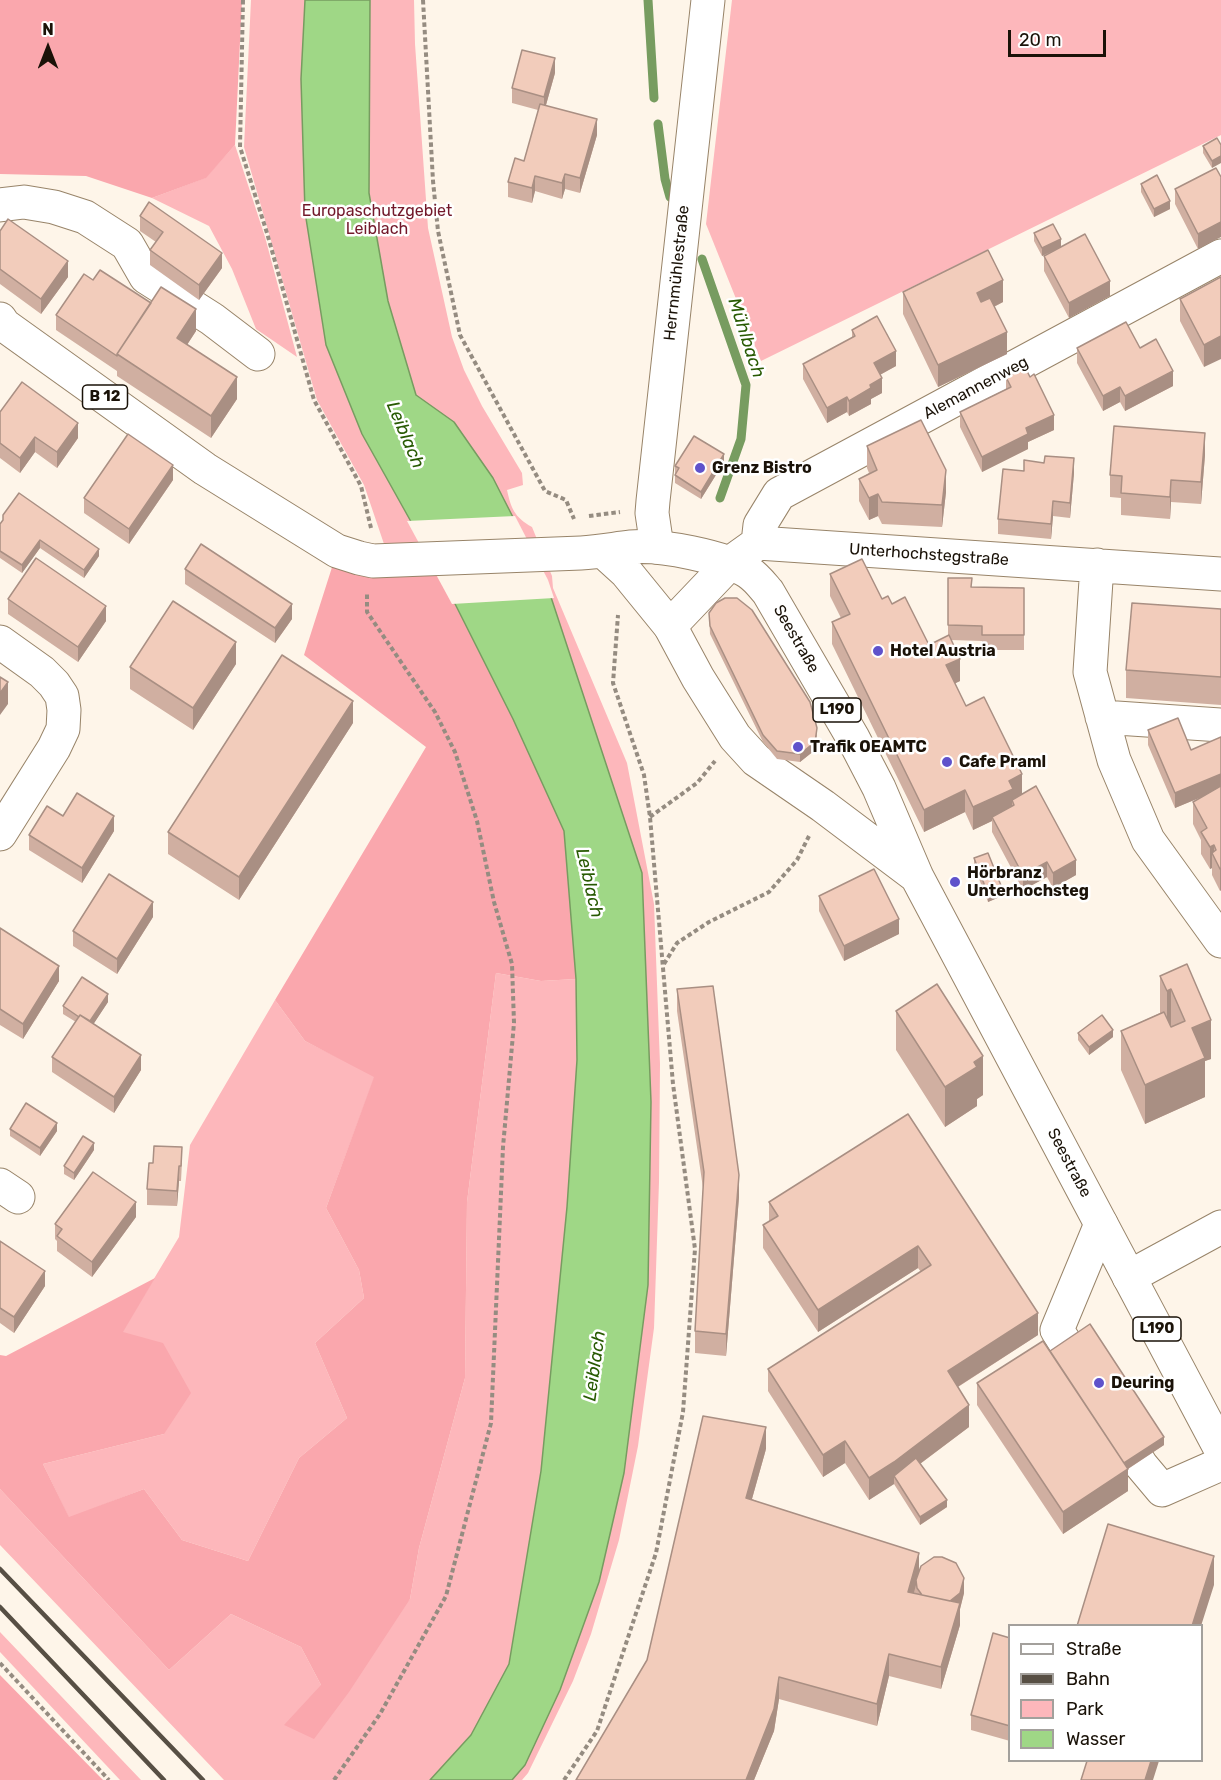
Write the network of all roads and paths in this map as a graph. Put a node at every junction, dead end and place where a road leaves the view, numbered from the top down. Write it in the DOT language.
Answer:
graph roads {
  1 [pos="243,0"];
  2 [pos="423,0"];
  3 [pos="708,0"];
  4 [pos="0,205"];
  5 [pos="1221,256"];
  6 [pos="1,323"];
  7 [pos="258,354"];
  8 [pos="621,512"];
  9 [pos="372,529"];
  10 [pos="759,543"];
  11 [pos="657,547"];
  12 [pos="466,557"];
  13 [pos="615,562"];
  14 [pos="730,563"];
  15 [pos="1096,566"];
  16 [pos="1221,574"];
  17 [pos="367,593"];
  18 [pos="670,626"];
  19 [pos="0,642"];
  20 [pos="1102,717"];
  21 [pos="1221,725"];
  22 [pos="735,736"];
  23 [pos="650,817"];
  24 [pos="0,834"];
  25 [pos="797,860"];
  26 [pos="917,877"];
  27 [pos="1221,941"];
  28 [pos="664,965"];
  29 [pos="1101,1224"];
  30 [pos="1221,1227"];
  31 [pos="1129,1277"];
  32 [pos="1221,1450"];
  33 [pos="1221,1464"];
  34 [pos="0,1663"];
  35 [pos="110,1780"];
  36 [pos="334,1780"];
  37 [pos="564,1780"];
  1 -- 9 [label="path"];
  2 -- 8 [label="path"];
  3 -- 11 [label="main road, Herrnmühlestraße"];
  4 -- 7 [label="main road"];
  5 -- 10 [label="main road, Alemannenweg"];
  6 -- 12 [label="main road, B 12"];
  10 -- 14 [label="main road"];
  10 -- 15 [label="main road, Unterhochstegstraße"];
  11 -- 13 [label="main road, Seestraße / L190"];
  11 -- 14 [label="main road, Seestraße / L190"];
  12 -- 13 [label="main road, Seestraße / L190"];
  13 -- 18 [label="main road, Seestraße / L190"];
  13 -- 23 [label="path"];
  14 -- 18 [label="main road"];
  14 -- 26 [label="main road, Seestraße / L190"];
  15 -- 16 [label="main road, Unterhochstegstraße"];
  15 -- 20 [label="main road"];
  17 -- 36 [label="path"];
  18 -- 22 [label="main road, Seestraße / L190"];
  19 -- 24 [label="main road"];
  20 -- 21 [label="main road"];
  20 -- 27 [label="main road"];
  22 -- 23 [label="path"];
  22 -- 26 [label="main road, Seestraße / L190"];
  23 -- 28 [label="path"];
  25 -- 28 [label="path"];
  26 -- 29 [label="main road, Seestraße / L190"];
  28 -- 37 [label="path"];
  29 -- 31 [label="main road, Seestraße / L190"];
  29 -- 33 [label="main road"];
  30 -- 31 [label="main road"];
  31 -- 32 [label="main road, Seestraße / L190"];
  34 -- 35 [label="path"];
}
